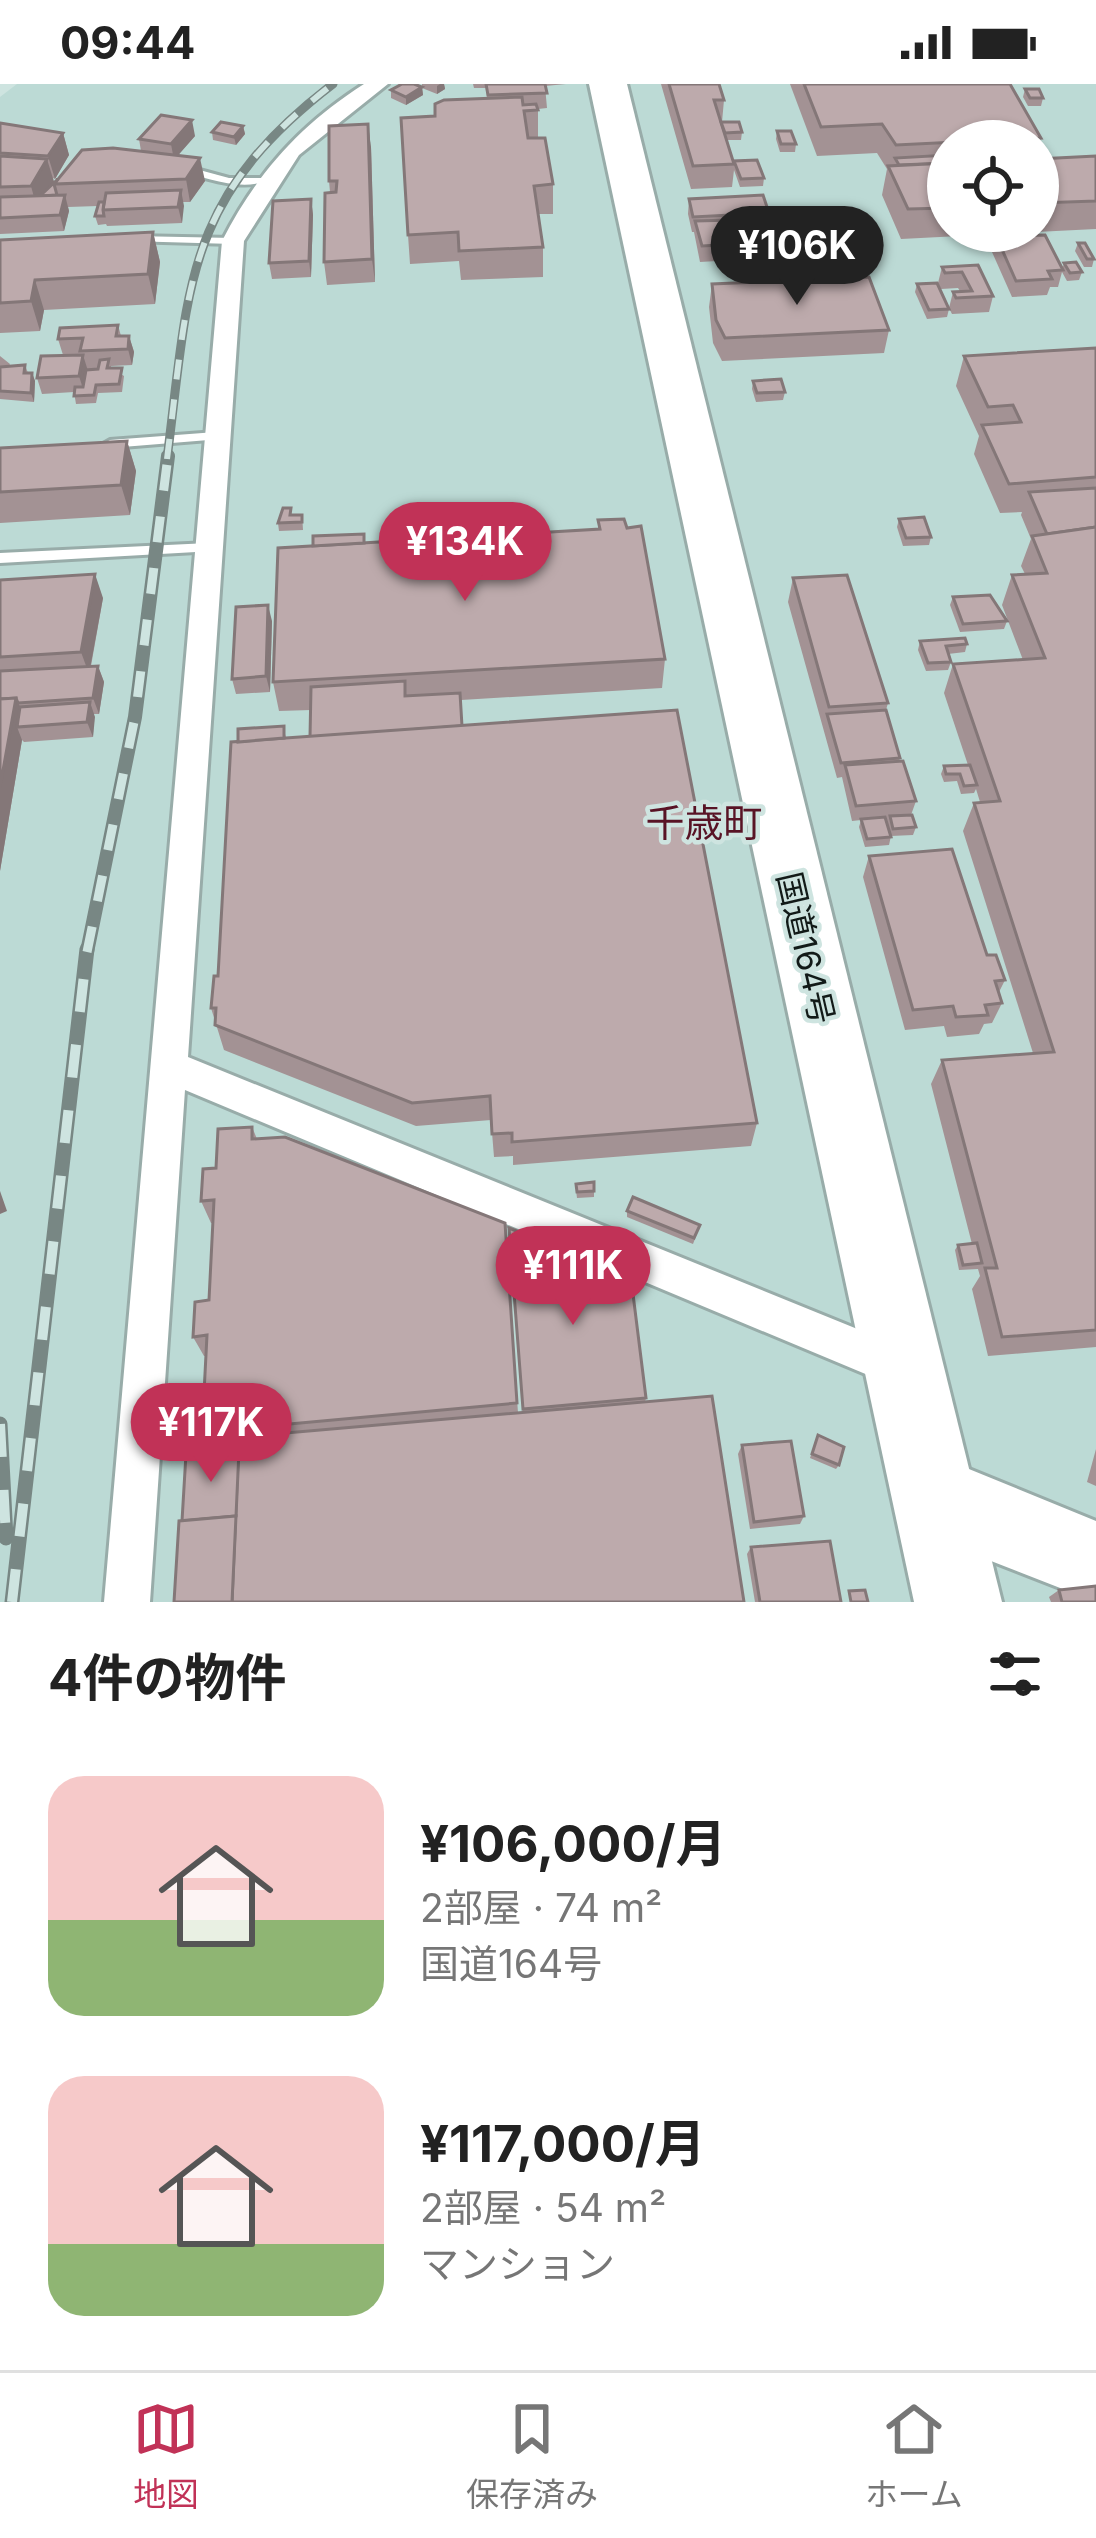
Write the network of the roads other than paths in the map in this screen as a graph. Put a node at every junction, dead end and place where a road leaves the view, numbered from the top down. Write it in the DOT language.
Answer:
graph roads {
  1 [pos="378,84"];
  2 [pos="608,84"];
  3 [pos="170,166"];
  4 [pos="262,182"];
  5 [pos="105,240"];
  6 [pos="233,242"];
  7 [pos="216,436"];
  8 [pos="86,445"];
  9 [pos="208,548"];
  10 [pos="0,558"];
  11 [pos="168,1066"];
  12 [pos="902,1368"];
  13 [pos="933,1496"];
  14 [pos="1096,1544"];
  15 [pos="1096,1583"];
  16 [pos="127,1602"];
  17 [pos="958,1602"];
  1 -- 4 [label="street"];
  2 -- 12 [label="highway, 国道164号"];
  3 -- 4 [label="lane"];
  4 -- 6 [label="street"];
  5 -- 6 [label="lane"];
  6 -- 7 [label="street"];
  7 -- 8 [label="lane"];
  7 -- 9 [label="street"];
  9 -- 10 [label="lane"];
  9 -- 11 [label="street"];
  11 -- 12 [label="street"];
  11 -- 16 [label="street"];
  12 -- 13 [label="highway, 国道164号"];
  13 -- 14 [label="street"];
  13 -- 15 [label="street"];
  13 -- 17 [label="highway, 国道164号"];
}
